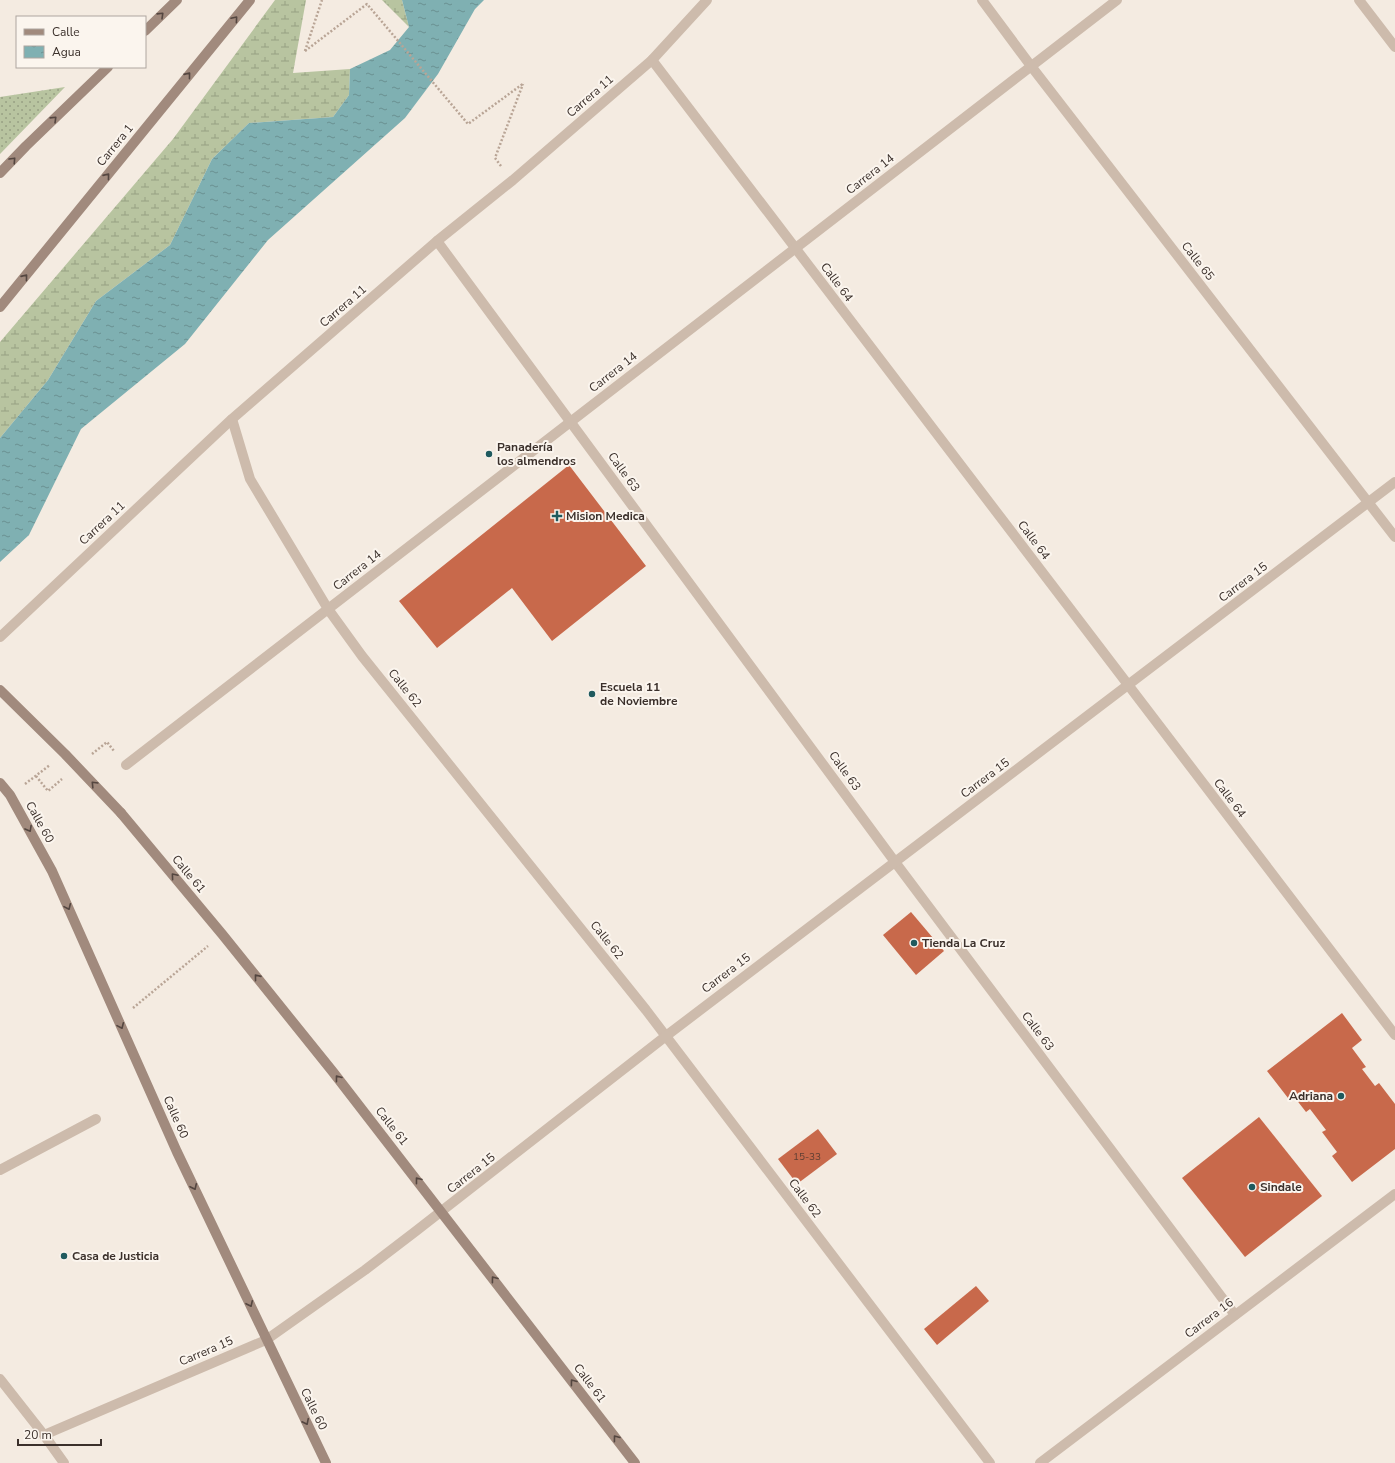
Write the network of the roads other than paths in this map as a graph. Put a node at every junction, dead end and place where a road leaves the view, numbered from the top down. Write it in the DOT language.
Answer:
graph roads {
  1 [pos="177,0"];
  2 [pos="250,0"];
  3 [pos="707,0"];
  4 [pos="982,0"];
  5 [pos="1117,0"];
  6 [pos="1359,0"];
  7 [pos="146,30"];
  8 [pos="1395,47"];
  9 [pos="652,60"];
  10 [pos="1031,66"];
  11 [pos="107,68"];
  12 [pos="0,173"];
  13 [pos="437,241"];
  14 [pos="795,249"];
  15 [pos="0,307"];
  16 [pos="232,419"];
  17 [pos="571,422"];
  18 [pos="1395,482"];
  19 [pos="1369,502"];
  20 [pos="1395,537"];
  21 [pos="328,609"];
  22 [pos="0,637"];
  23 [pos="1128,685"];
  24 [pos="0,690"];
  25 [pos="126,765"];
  26 [pos="0,783"];
  27 [pos="895,862"];
  28 [pos="666,1036"];
  29 [pos="1395,1036"];
  30 [pos="96,1119"];
  31 [pos="0,1170"];
  32 [pos="1395,1194"];
  33 [pos="442,1211"];
  34 [pos="1235,1315"];
  35 [pos="266,1340"];
  36 [pos="0,1379"];
  37 [pos="44,1435"];
  38 [pos="64,1463"];
  39 [pos="326,1463"];
  40 [pos="635,1463"];
  41 [pos="990,1463"];
  42 [pos="1040,1463"];
  7 -- 1 [label="main road, one-way"];
  15 -- 2 [label="main road, Carrera 1, one-way"];
  3 -- 9 [label="street, Carrera 11"];
  4 -- 10 [label="street, Calle 65"];
  5 -- 10 [label="street, Carrera 14"];
  6 -- 8 [label="street"];
  9 -- 13 [label="street, Carrera 11"];
  9 -- 14 [label="street, Calle 64"];
  10 -- 14 [label="street, Carrera 14"];
  10 -- 19 [label="street, Calle 65"];
  12 -- 11 [label="main road, one-way"];
  13 -- 16 [label="street, Carrera 11"];
  13 -- 17 [label="street, Calle 63"];
  14 -- 17 [label="street, Carrera 14"];
  14 -- 23 [label="street, Calle 64"];
  16 -- 21 [label="street, Calle 62"];
  16 -- 22 [label="street, Carrera 11"];
  17 -- 21 [label="street, Carrera 14"];
  17 -- 27 [label="street, Calle 63"];
  18 -- 19 [label="street, Carrera 15"];
  19 -- 20 [label="street, Calle 65"];
  19 -- 23 [label="street, Carrera 15"];
  21 -- 25 [label="street, Carrera 14"];
  21 -- 28 [label="street, Calle 62"];
  23 -- 27 [label="street, Carrera 15"];
  23 -- 29 [label="street, Calle 64"];
  33 -- 24 [label="main road, Calle 61, one-way, bridge"];
  26 -- 35 [label="main road, Calle 60, one-way"];
  27 -- 28 [label="street, Carrera 15"];
  27 -- 34 [label="street, Calle 63"];
  28 -- 33 [label="street, Carrera 15"];
  28 -- 41 [label="street, Calle 62"];
  30 -- 31 [label="street"];
  32 -- 34 [label="street, Carrera 16"];
  33 -- 35 [label="street, Carrera 15"];
  40 -- 33 [label="main road, Calle 61, one-way"];
  34 -- 42 [label="street, Carrera 16"];
  35 -- 37 [label="street, Carrera 15"];
  35 -- 39 [label="main road, Calle 60, one-way"];
  36 -- 37 [label="street"];
  37 -- 38 [label="street"];
}
